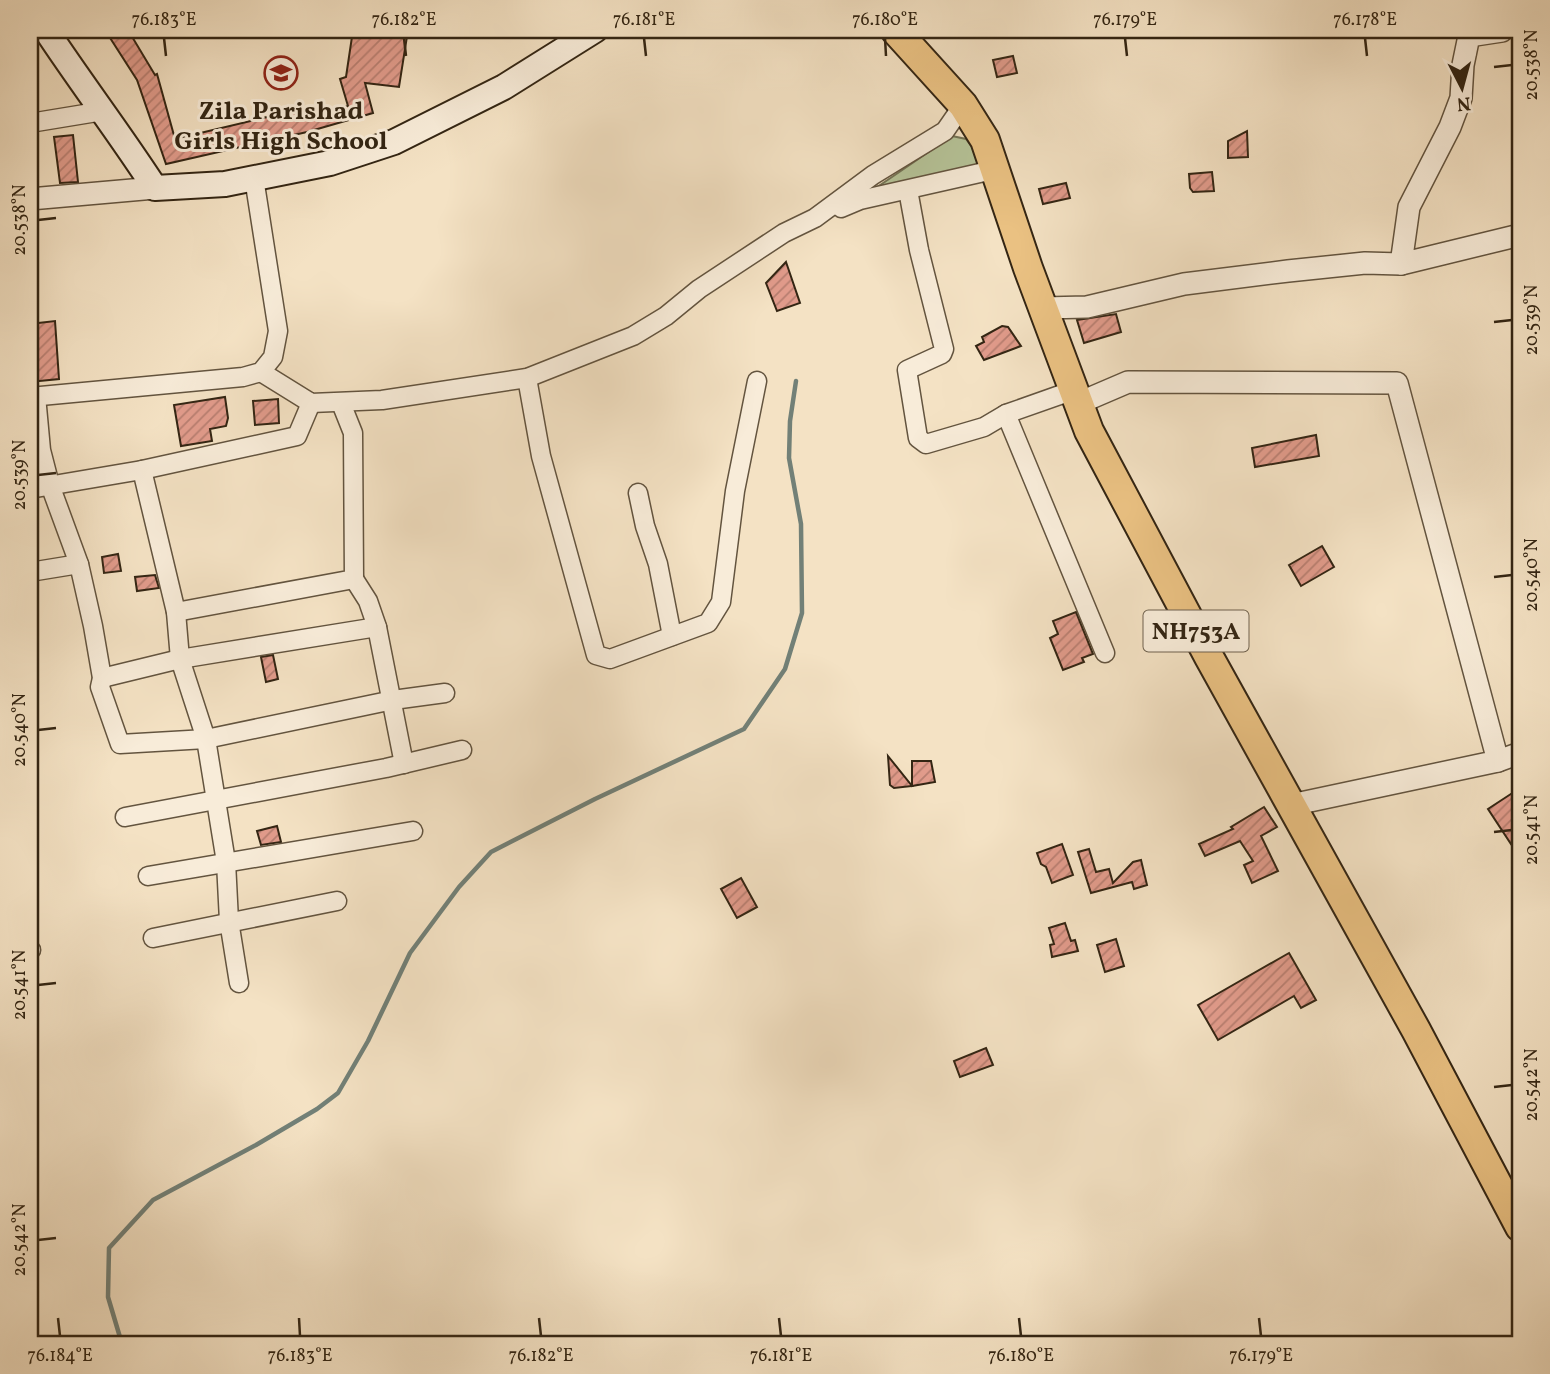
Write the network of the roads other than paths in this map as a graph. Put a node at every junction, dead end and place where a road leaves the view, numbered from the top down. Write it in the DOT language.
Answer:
graph roads {
  1 [pos="595,30"];
  2 [pos="895,30"];
  3 [pos="1504,30"];
  4 [pos="41,32"];
  5 [pos="963,105"];
  6 [pos="103,111"];
  7 [pos="30,123"];
  8 [pos="993,170"];
  9 [pos="254,178"];
  10 [pos="155,188"];
  11 [pos="908,190"];
  12 [pos="30,199"];
  13 [pos="815,218"];
  14 [pos="1520,235"];
  15 [pos="1401,264"];
  16 [pos="1043,308"];
  17 [pos="261,373"];
  18 [pos="527,378"];
  19 [pos="757,381"];
  20 [pos="33,396"];
  21 [pos="1077,397"];
  22 [pos="341,402"];
  23 [pos="312,403"];
  24 [pos="1006,414"];
  25 [pos="142,470"];
  26 [pos="50,485"];
  27 [pos="30,489"];
  28 [pos="638,492"];
  29 [pos="79,564"];
  30 [pos="30,572"];
  31 [pos="354,579"];
  32 [pos="176,612"];
  33 [pos="377,627"];
  34 [pos="672,636"];
  35 [pos="1105,653"];
  36 [pos="180,659"];
  37 [pos="102,678"];
  38 [pos="445,693"];
  39 [pos="393,700"];
  40 [pos="206,739"];
  41 [pos="462,750"];
  42 [pos="1520,753"];
  43 [pos="1498,761"];
  44 [pos="404,764"];
  45 [pos="216,800"];
  46 [pos="1292,805"];
  47 [pos="125,817"];
  48 [pos="413,831"];
  49 [pos="226,862"];
  50 [pos="148,876"];
  51 [pos="337,901"];
  52 [pos="229,922"];
  53 [pos="153,938"];
  54 [pos="239,983"];
  55 [pos="1520,1227"];
  1 -- 9 [label="main road"];
  2 -- 5 [label="highway, NH753A"];
  3 -- 15 [label="street"];
  4 -- 6 [label="main road"];
  5 -- 8 [label="highway, NH753A"];
  5 -- 13 [label="street"];
  6 -- 7 [label="street"];
  6 -- 10 [label="main road"];
  8 -- 11 [label="street"];
  8 -- 16 [label="highway, NH753A"];
  9 -- 10 [label="main road"];
  9 -- 17 [label="street"];
  10 -- 12 [label="street"];
  11 -- 13 [label="street"];
  11 -- 24 [label="street"];
  13 -- 18 [label="street"];
  14 -- 15 [label="street"];
  15 -- 16 [label="street"];
  16 -- 21 [label="highway, NH753A"];
  17 -- 20 [label="street"];
  17 -- 23 [label="street"];
  18 -- 22 [label="street"];
  18 -- 34 [label="street"];
  19 -- 34 [label="street"];
  20 -- 26 [label="street"];
  21 -- 24 [label="street"];
  21 -- 43 [label="street"];
  21 -- 46 [label="highway, NH753A"];
  22 -- 23 [label="street"];
  22 -- 31 [label="street"];
  23 -- 25 [label="street"];
  24 -- 35 [label="street"];
  25 -- 26 [label="street"];
  25 -- 32 [label="street"];
  26 -- 27 [label="street"];
  26 -- 29 [label="street"];
  28 -- 34 [label="street"];
  29 -- 30 [label="street"];
  29 -- 37 [label="street"];
  31 -- 32 [label="street"];
  31 -- 33 [label="street"];
  32 -- 36 [label="street"];
  33 -- 36 [label="street"];
  33 -- 39 [label="street"];
  36 -- 37 [label="street"];
  36 -- 40 [label="street"];
  37 -- 40 [label="street"];
  38 -- 39 [label="street"];
  39 -- 40 [label="street"];
  39 -- 44 [label="street"];
  40 -- 45 [label="street"];
  41 -- 44 [label="street"];
  42 -- 43 [label="street"];
  43 -- 46 [label="street"];
  44 -- 45 [label="street"];
  45 -- 47 [label="street"];
  45 -- 49 [label="street"];
  46 -- 55 [label="highway, NH753A"];
  48 -- 49 [label="street"];
  49 -- 50 [label="street"];
  49 -- 52 [label="street"];
  51 -- 52 [label="street"];
  52 -- 53 [label="street"];
  52 -- 54 [label="street"];
}
